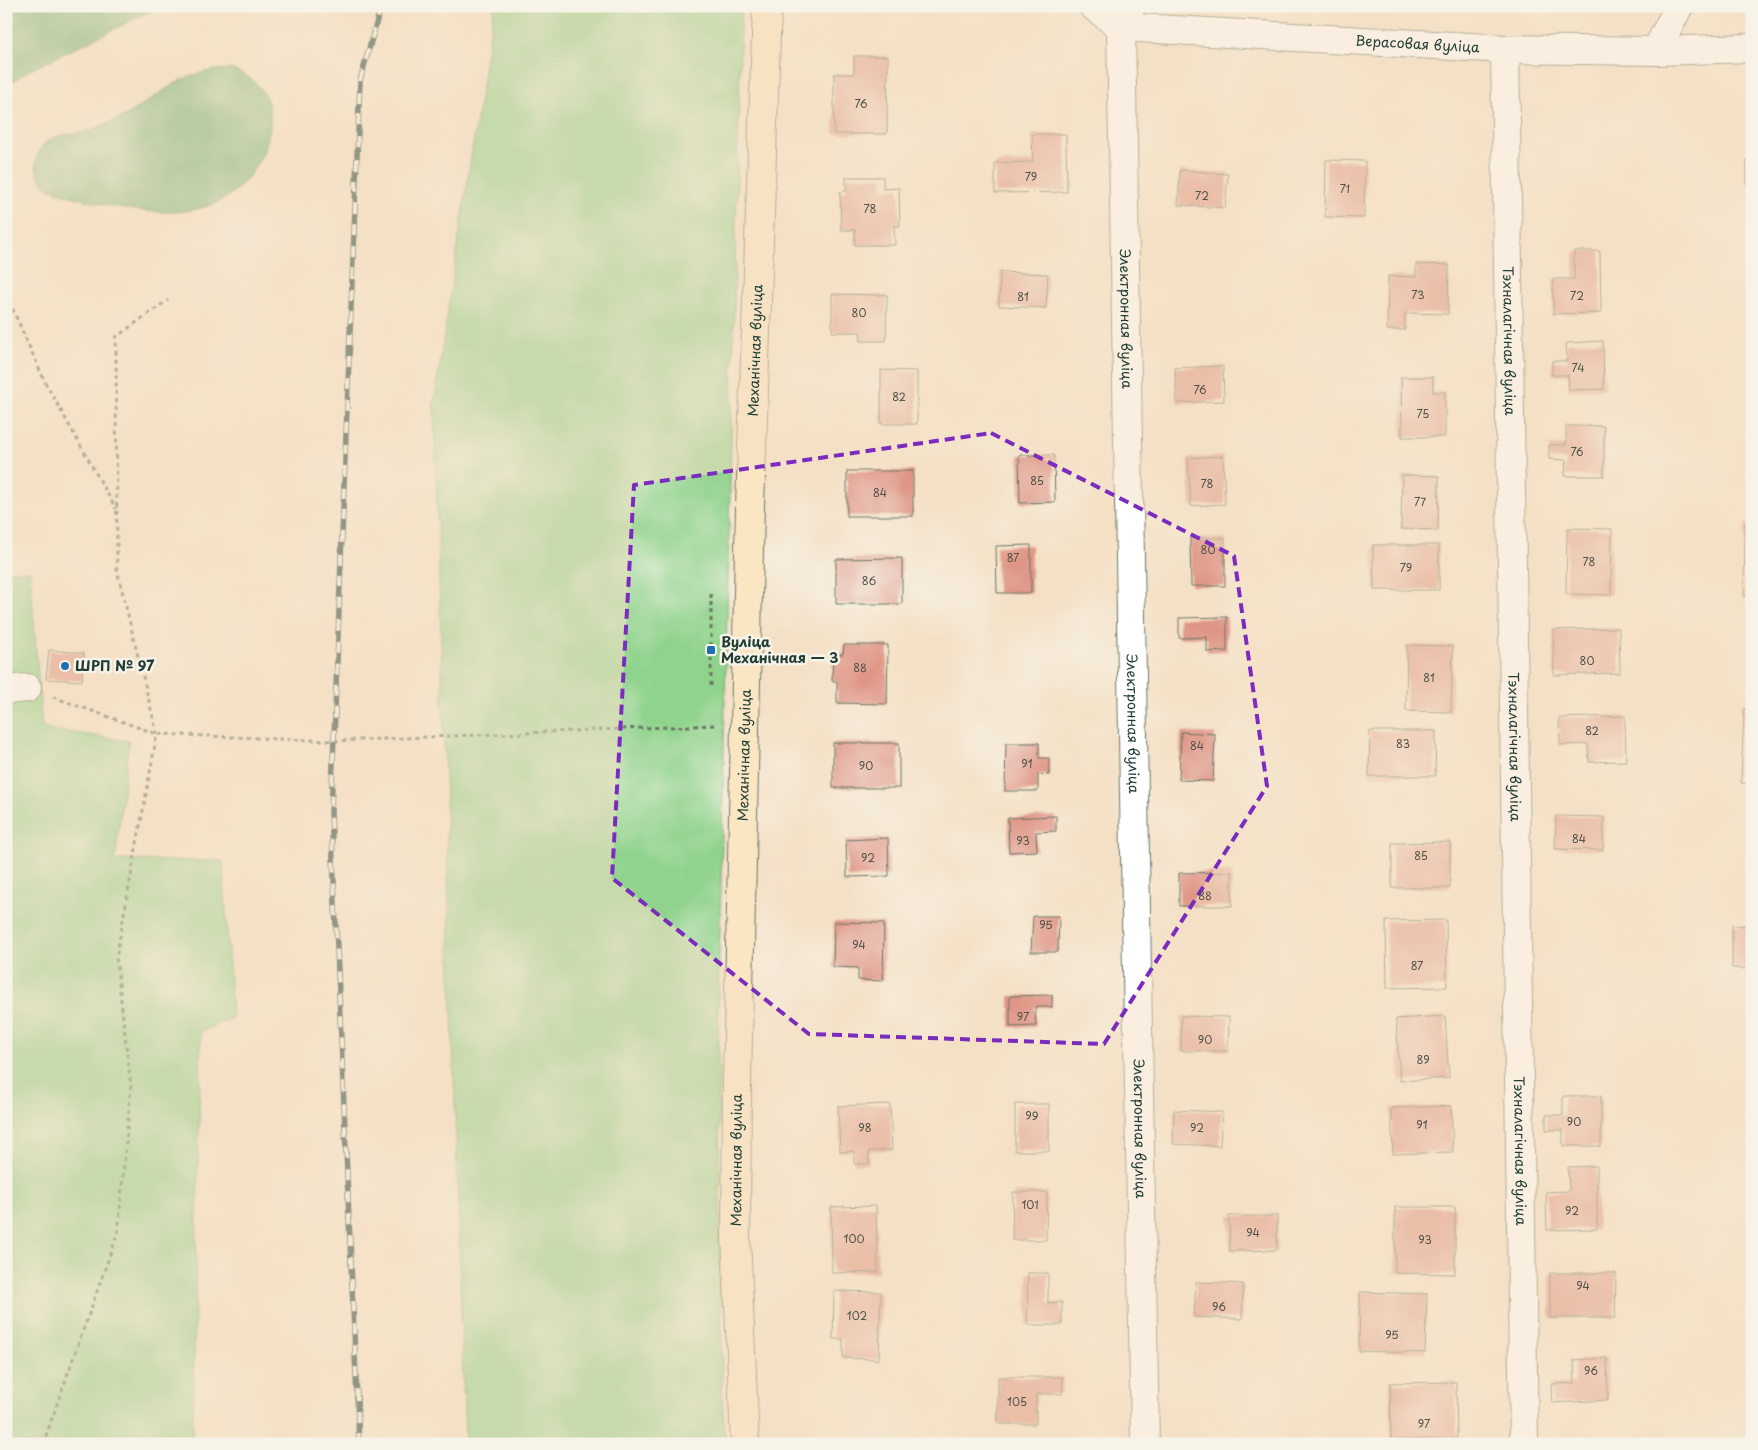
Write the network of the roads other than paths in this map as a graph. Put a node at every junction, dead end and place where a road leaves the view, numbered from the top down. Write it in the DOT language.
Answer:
graph roads {
  1 [pos="767,6"];
  2 [pos="1092,6"];
  3 [pos="1679,6"];
  4 [pos="1126,17"];
  5 [pos="1752,48"];
  6 [pos="1505,50"];
  7 [pos="1656,51"];
  8 [pos="745,1444"];
  9 [pos="1145,1444"];
  10 [pos="1524,1444"];
  1 -- 8 [label="street, Механічная вуліца"];
  2 -- 4 [label="street"];
  3 -- 7 [label="street"];
  4 -- 6 [label="street, Верасовая вуліца"];
  4 -- 9 [label="street, Электронная вуліца"];
  5 -- 7 [label="street, Верасовая вуліца"];
  6 -- 7 [label="street, Верасовая вуліца"];
  6 -- 10 [label="street, Тэхналагічная вуліца"];
}
